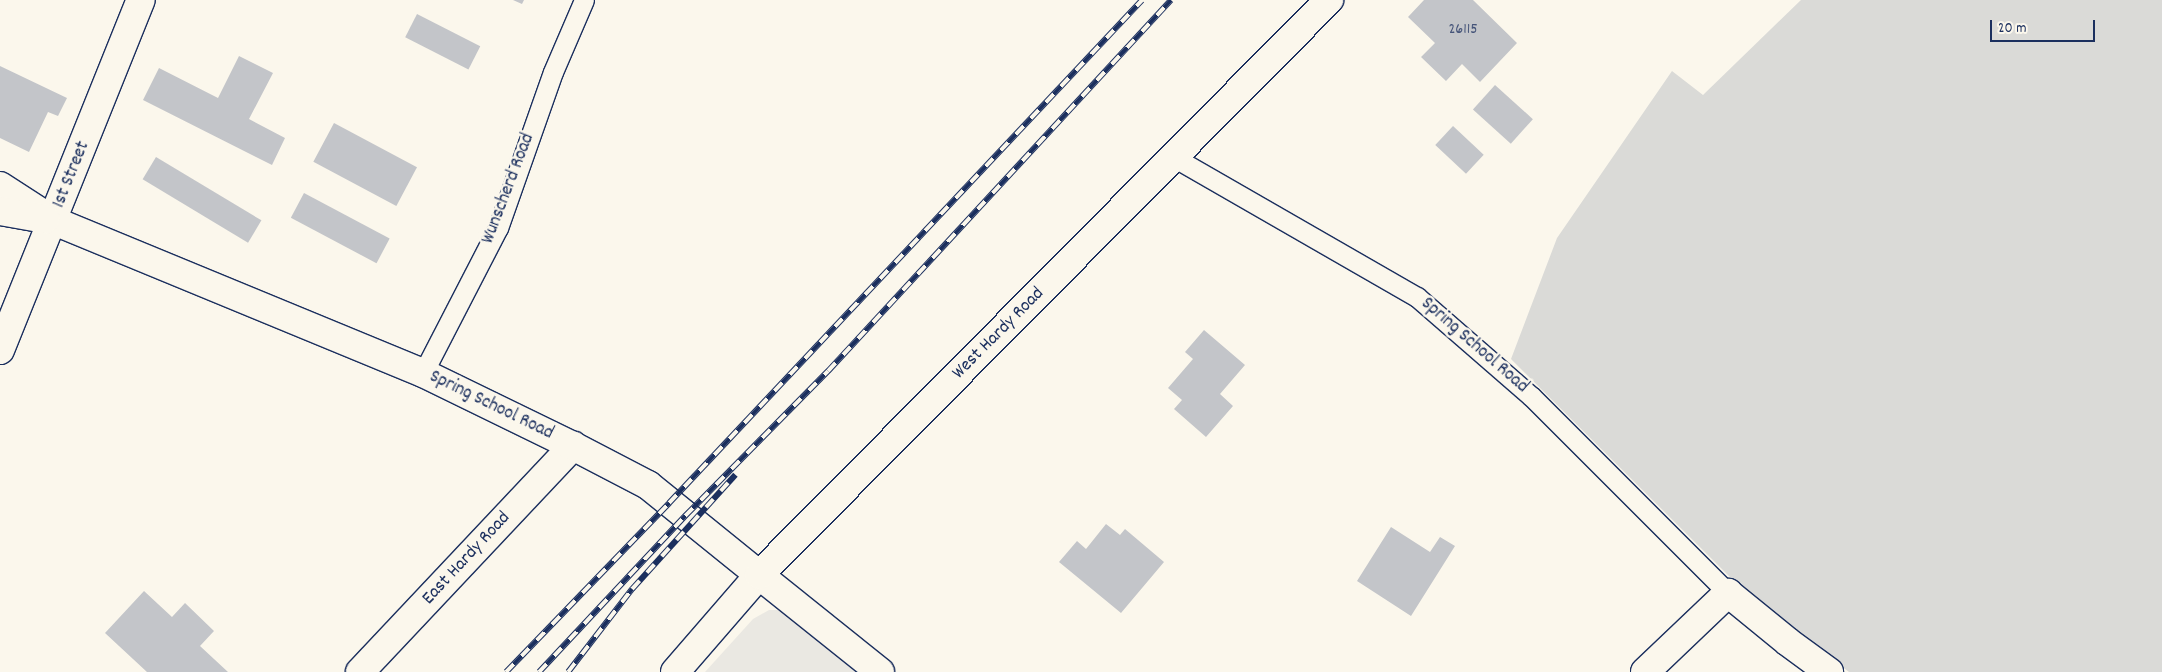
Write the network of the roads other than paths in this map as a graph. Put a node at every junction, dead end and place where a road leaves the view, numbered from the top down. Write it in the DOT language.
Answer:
graph roads {
  1 [pos="141,0"];
  2 [pos="584,0"];
  3 [pos="1329,0"];
  4 [pos="1175,158"];
  5 [pos="0,186"];
  6 [pos="0,211"];
  7 [pos="54,221"];
  8 [pos="0,350"];
  9 [pos="423,373"];
  10 [pos="573,446"];
  11 [pos="759,575"];
  12 [pos="1728,593"];
  13 [pos="360,672"];
  14 [pos="675,672"];
  15 [pos="880,672"];
  16 [pos="1646,672"];
  17 [pos="1830,672"];
  1 -- 7 [label="street, 1st Street"];
  2 -- 9 [label="lane, Wunscherd Road"];
  3 -- 4 [label="street, West Hardy Road"];
  4 -- 11 [label="street, West Hardy Road"];
  4 -- 12 [label="lane, Spring School Road"];
  5 -- 7 [label="street, Spring School Road"];
  6 -- 7 [label="street, Spring School Road"];
  7 -- 8 [label="street, 1st Street"];
  7 -- 9 [label="street, Spring School Road"];
  9 -- 10 [label="street, Spring School Road"];
  10 -- 11 [label="street, Spring School Road"];
  10 -- 13 [label="street, East Hardy Road"];
  11 -- 14 [label="street, West Hardy Road"];
  11 -- 15 [label="street, Spring School Road"];
  12 -- 16 [label="street"];
  12 -- 17 [label="street"];
}
